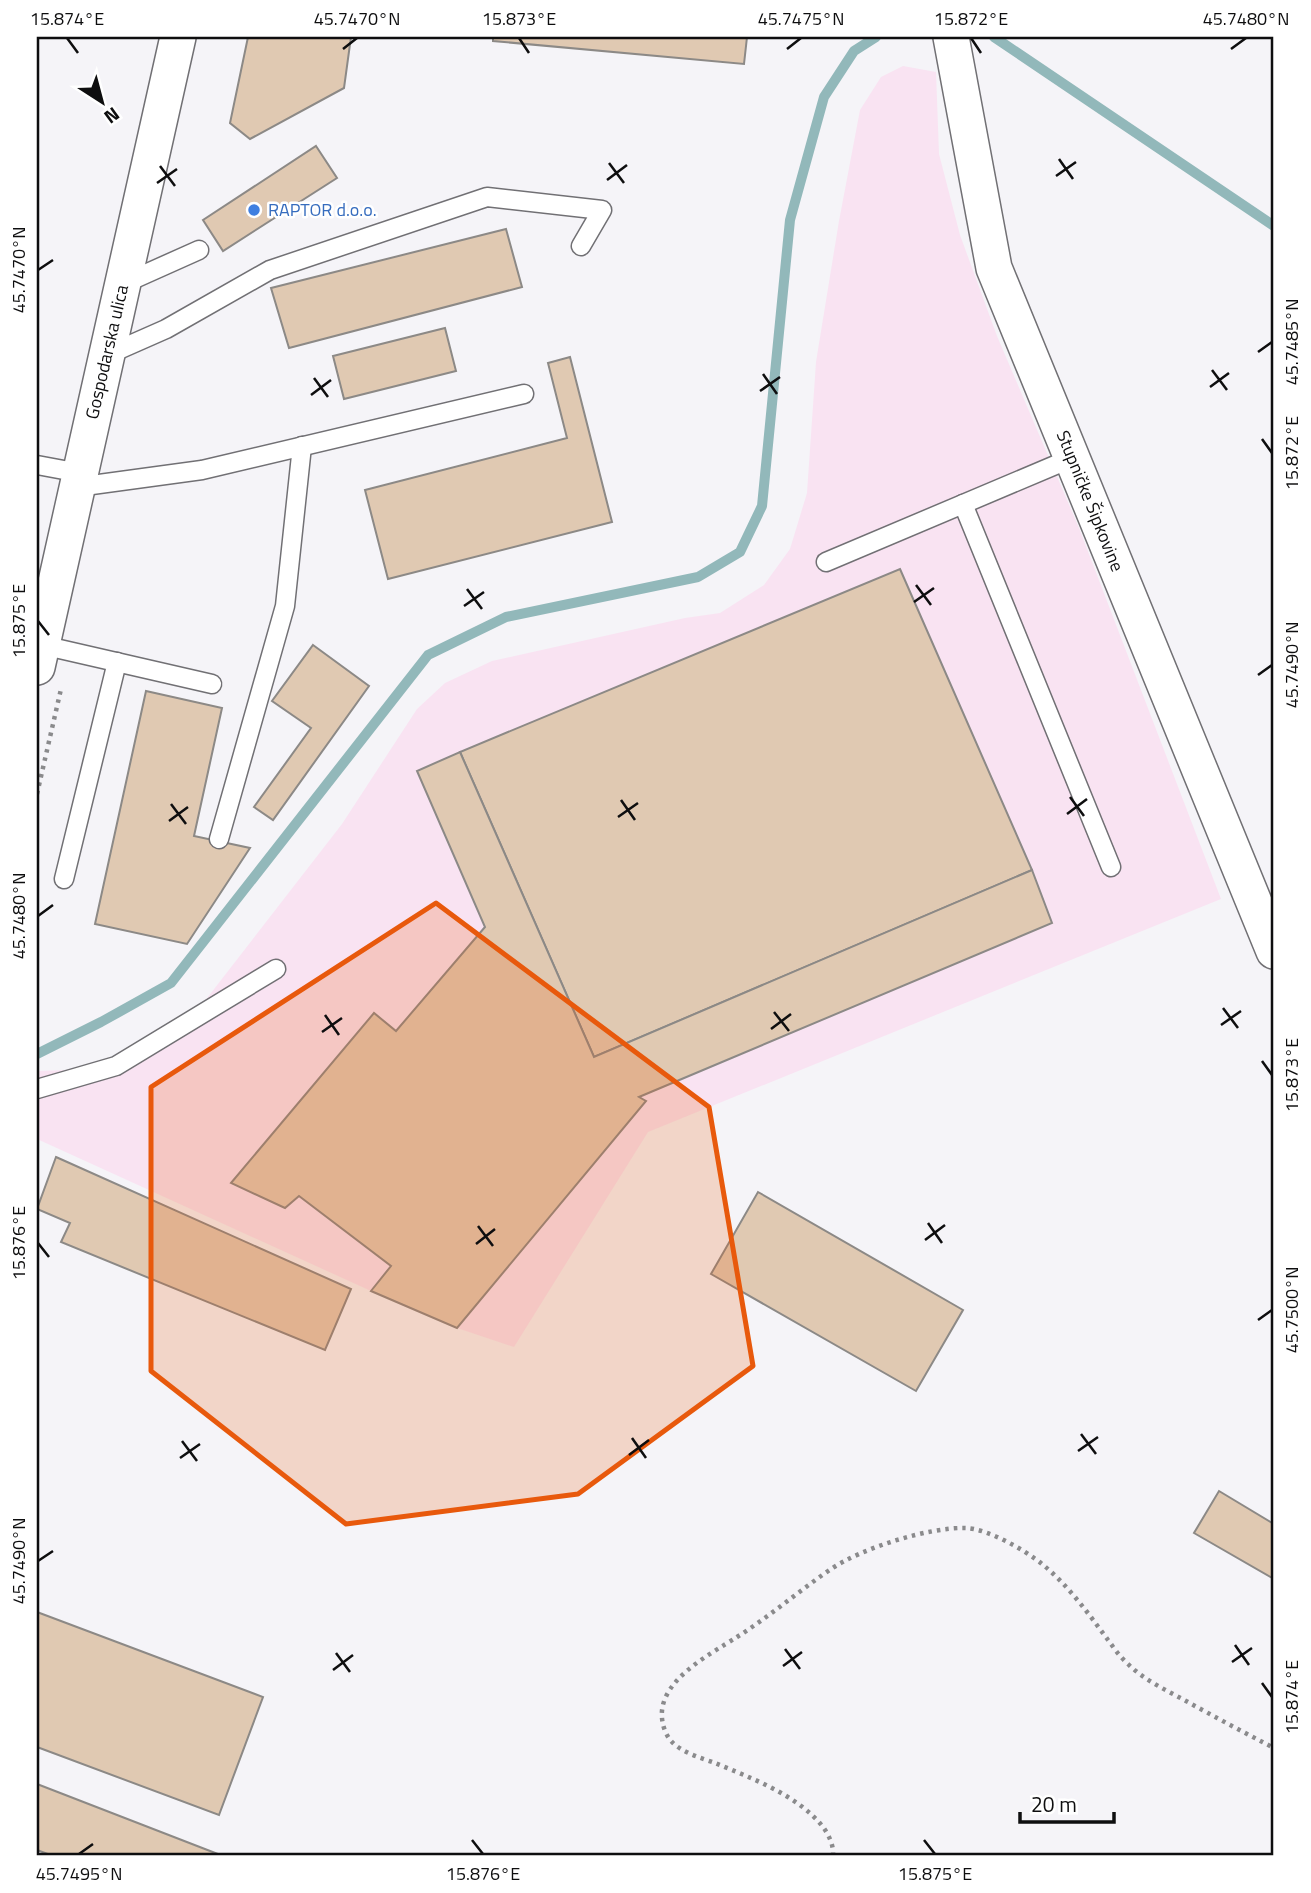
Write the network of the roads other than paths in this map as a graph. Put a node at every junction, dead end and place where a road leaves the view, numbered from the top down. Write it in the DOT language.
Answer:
graph roads {
  1 [pos="178,37"];
  2 [pos="951,40"];
  3 [pos="580,246"];
  4 [pos="199,250"];
  5 [pos="123,284"];
  6 [pos="107,355"];
  7 [pos="524,394"];
  8 [pos="302,446"];
  9 [pos="1072,458"];
  10 [pos="37,465"];
  11 [pos="79,480"];
  12 [pos="962,504"];
  13 [pos="826,562"];
  14 [pos="117,662"];
  15 [pos="47,664"];
  16 [pos="212,684"];
  17 [pos="219,839"];
  18 [pos="1111,867"];
  19 [pos="64,879"];
  20 [pos="1274,951"];
  21 [pos="276,969"];
  22 [pos="37,1089"];
  1 -- 5 [label="street, Gospodarska ulica"];
  2 -- 9 [label="street, Stupničke Šipkovine"];
  3 -- 6 [label="lane"];
  4 -- 5 [label="lane"];
  5 -- 6 [label="street, Gospodarska ulica"];
  6 -- 11 [label="street, Gospodarska ulica"];
  7 -- 8 [label="lane"];
  8 -- 11 [label="lane"];
  8 -- 17 [label="lane"];
  9 -- 12 [label="lane"];
  9 -- 20 [label="street, Stupničke Šipkovine"];
  10 -- 11 [label="lane"];
  11 -- 15 [label="street, Gospodarska ulica"];
  12 -- 13 [label="lane"];
  12 -- 18 [label="lane"];
  14 -- 15 [label="lane"];
  14 -- 16 [label="lane"];
  14 -- 19 [label="lane"];
  21 -- 22 [label="lane"];
}
